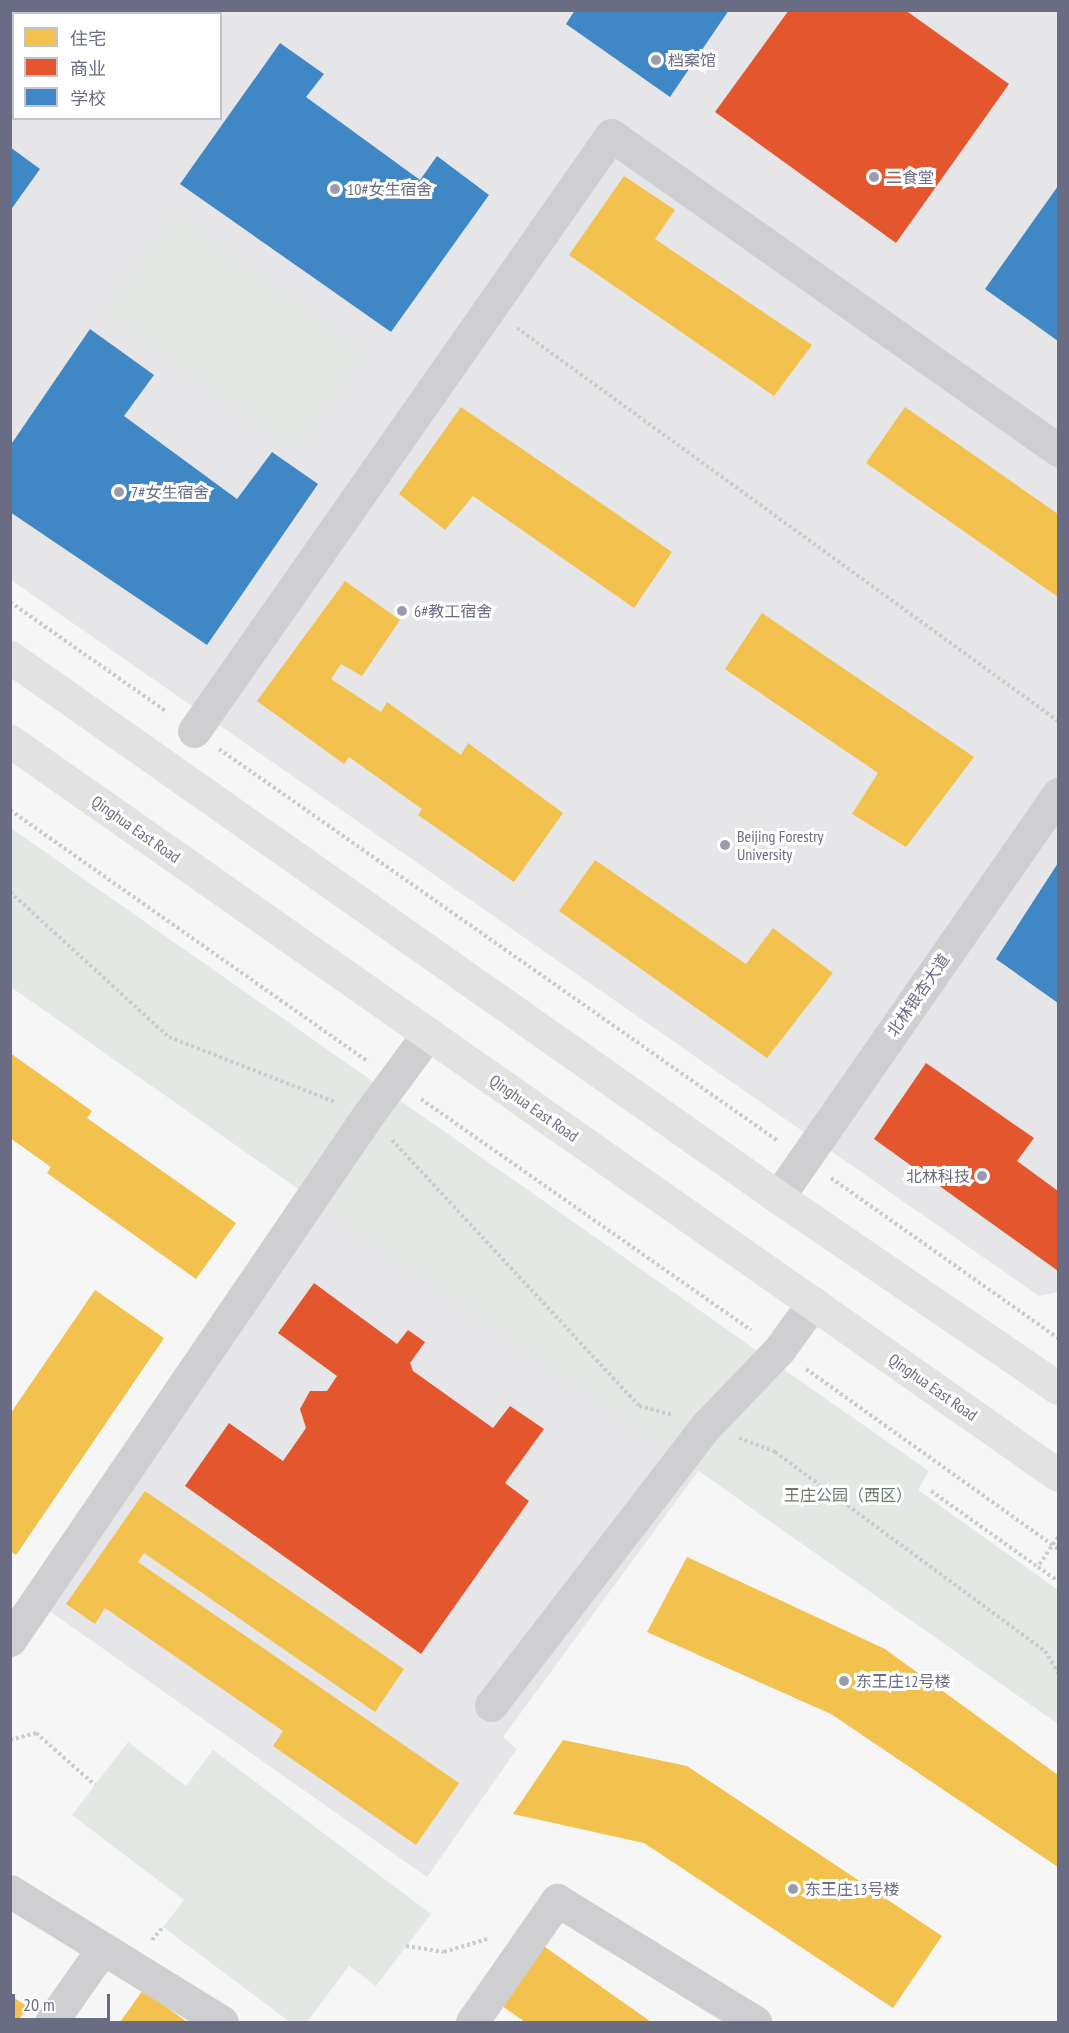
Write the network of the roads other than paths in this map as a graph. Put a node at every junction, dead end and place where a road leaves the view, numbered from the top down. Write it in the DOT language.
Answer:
graph roads {
  1 [pos="1059,450"];
  2 [pos="10,657"];
  3 [pos="194,731"];
  4 [pos="10,741"];
  5 [pos="1059,794"];
  6 [pos="428,1034"];
  7 [pos="778,1197"];
  8 [pos="813,1303"];
  9 [pos="1059,1389"];
  10 [pos="1059,1475"];
  11 [pos="10,1640"];
  12 [pos="490,1706"];
  13 [pos="10,1891"];
  14 [pos="103,1948"];
  15 [pos="51,2022"];
  16 [pos="222,2022"];
  17 [pos="472,2022"];
  18 [pos="755,2022"];
  1 -- 3 [label="street"];
  2 -- 7 [label="main road"];
  4 -- 6 [label="main road, Qinghua East Road"];
  5 -- 7 [label="street, 北林银杏大道"];
  6 -- 8 [label="main road, Qinghua East Road"];
  6 -- 11 [label="street"];
  7 -- 9 [label="main road"];
  8 -- 10 [label="main road, Qinghua East Road"];
  8 -- 12 [label="street"];
  13 -- 14 [label="street"];
  14 -- 15 [label="street"];
  14 -- 16 [label="street"];
  17 -- 18 [label="street"];
}
